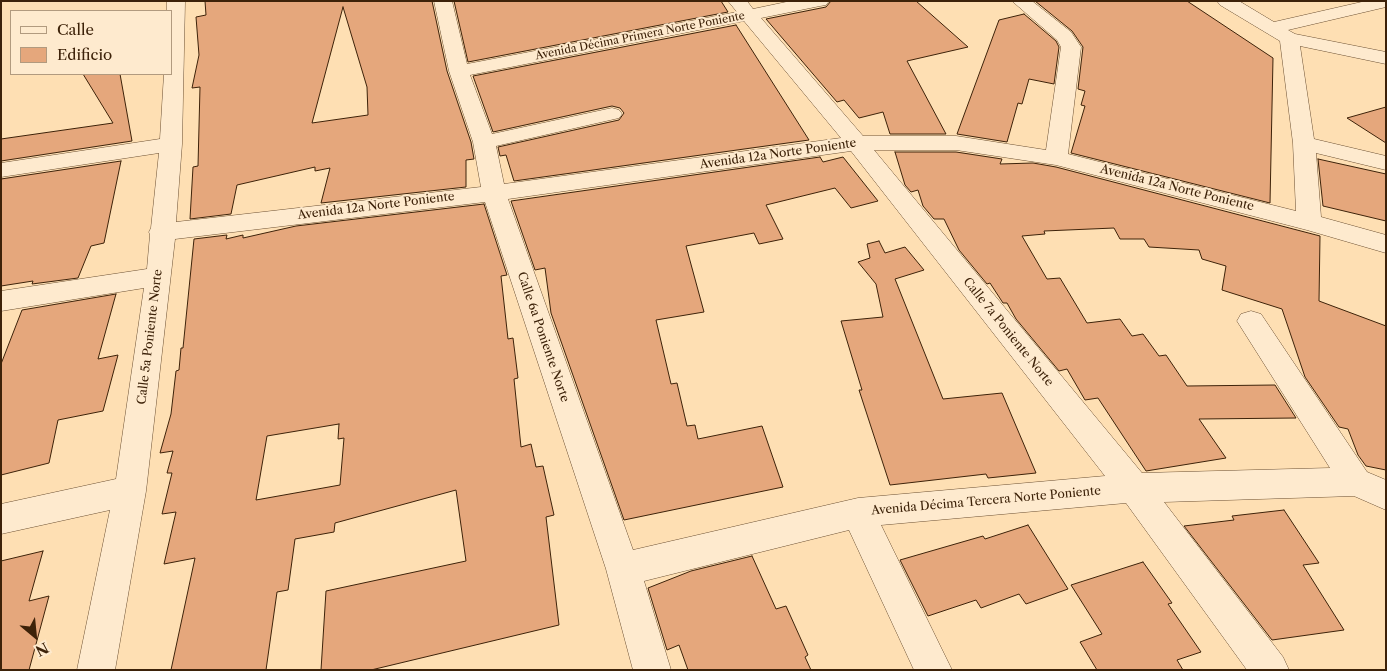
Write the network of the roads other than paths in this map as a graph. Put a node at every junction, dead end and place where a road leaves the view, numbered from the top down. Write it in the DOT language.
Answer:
graph roads {
  1 [pos="176,1"];
  2 [pos="443,1"];
  3 [pos="820,1"];
  4 [pos="1021,1"];
  5 [pos="1226,1"];
  6 [pos="1386,2"];
  7 [pos="742,8"];
  8 [pos="1271,28"];
  9 [pos="1289,38"];
  10 [pos="1386,58"];
  11 [pos="459,71"];
  12 [pos="612,114"];
  13 [pos="484,142"];
  14 [pos="857,143"];
  15 [pos="1304,143"];
  16 [pos="171,144"];
  17 [pos="1056,158"];
  18 [pos="1386,163"];
  19 [pos="1,170"];
  20 [pos="494,193"];
  21 [pos="1309,222"];
  22 [pos="162,232"];
  23 [pos="1386,244"];
  24 [pos="159,276"];
  25 [pos="1,302"];
  26 [pos="1252,320"];
  27 [pos="1356,482"];
  28 [pos="1134,488"];
  29 [pos="130,491"];
  30 [pos="1386,495"];
  31 [pos="858,513"];
  32 [pos="1,519"];
  33 [pos="623,570"];
  34 [pos="96,670"];
  35 [pos="652,670"];
  36 [pos="933,670"];
  37 [pos="1270,670"];
  1 -- 16 [label="street, Calle 5a Poniente Norte"];
  2 -- 11 [label="street, Calle 6a Poniente Norte"];
  3 -- 7 [label="street, Avenida Décima Primera Norte Poniente"];
  4 -- 17 [label="street"];
  5 -- 8 [label="street"];
  6 -- 8 [label="street"];
  7 -- 11 [label="street, Avenida Décima Primera Norte Poniente"];
  7 -- 14 [label="street, Calle 7a Poniente Norte"];
  8 -- 9 [label="street"];
  9 -- 10 [label="street"];
  9 -- 15 [label="street"];
  11 -- 13 [label="street, Calle 6a Poniente Norte"];
  12 -- 13 [label="street"];
  13 -- 20 [label="street, Calle 6a Poniente Norte"];
  14 -- 17 [label="street, Avenida 12a Norte Poniente"];
  14 -- 20 [label="street, Avenida 12a Norte Poniente"];
  14 -- 28 [label="street, Calle 7a Poniente Norte"];
  15 -- 18 [label="street"];
  15 -- 21 [label="street"];
  16 -- 19 [label="street"];
  16 -- 22 [label="street, Calle 5a Poniente Norte"];
  17 -- 21 [label="street, Avenida 12a Norte Poniente"];
  20 -- 22 [label="street, Avenida 12a Norte Poniente"];
  20 -- 33 [label="street, Calle 6a Poniente Norte"];
  21 -- 23 [label="street, Avenida 12a Norte Poniente"];
  22 -- 24 [label="street, Calle 5a Poniente Norte"];
  24 -- 25 [label="street"];
  24 -- 29 [label="street, Calle 5a Poniente Norte"];
  26 -- 27 [label="street"];
  27 -- 28 [label="street, Avenida Décima Tercera Norte Poniente"];
  27 -- 30 [label="street"];
  28 -- 31 [label="street, Avenida Décima Tercera Norte Poniente"];
  28 -- 37 [label="street, Calle 7a Poniente Norte"];
  29 -- 32 [label="street"];
  29 -- 34 [label="street, Calle 5a Poniente Norte"];
  31 -- 33 [label="street, Avenida Décima Tercera Norte Poniente"];
  31 -- 36 [label="street"];
  33 -- 35 [label="street, Calle 6a Poniente Norte"];
}
